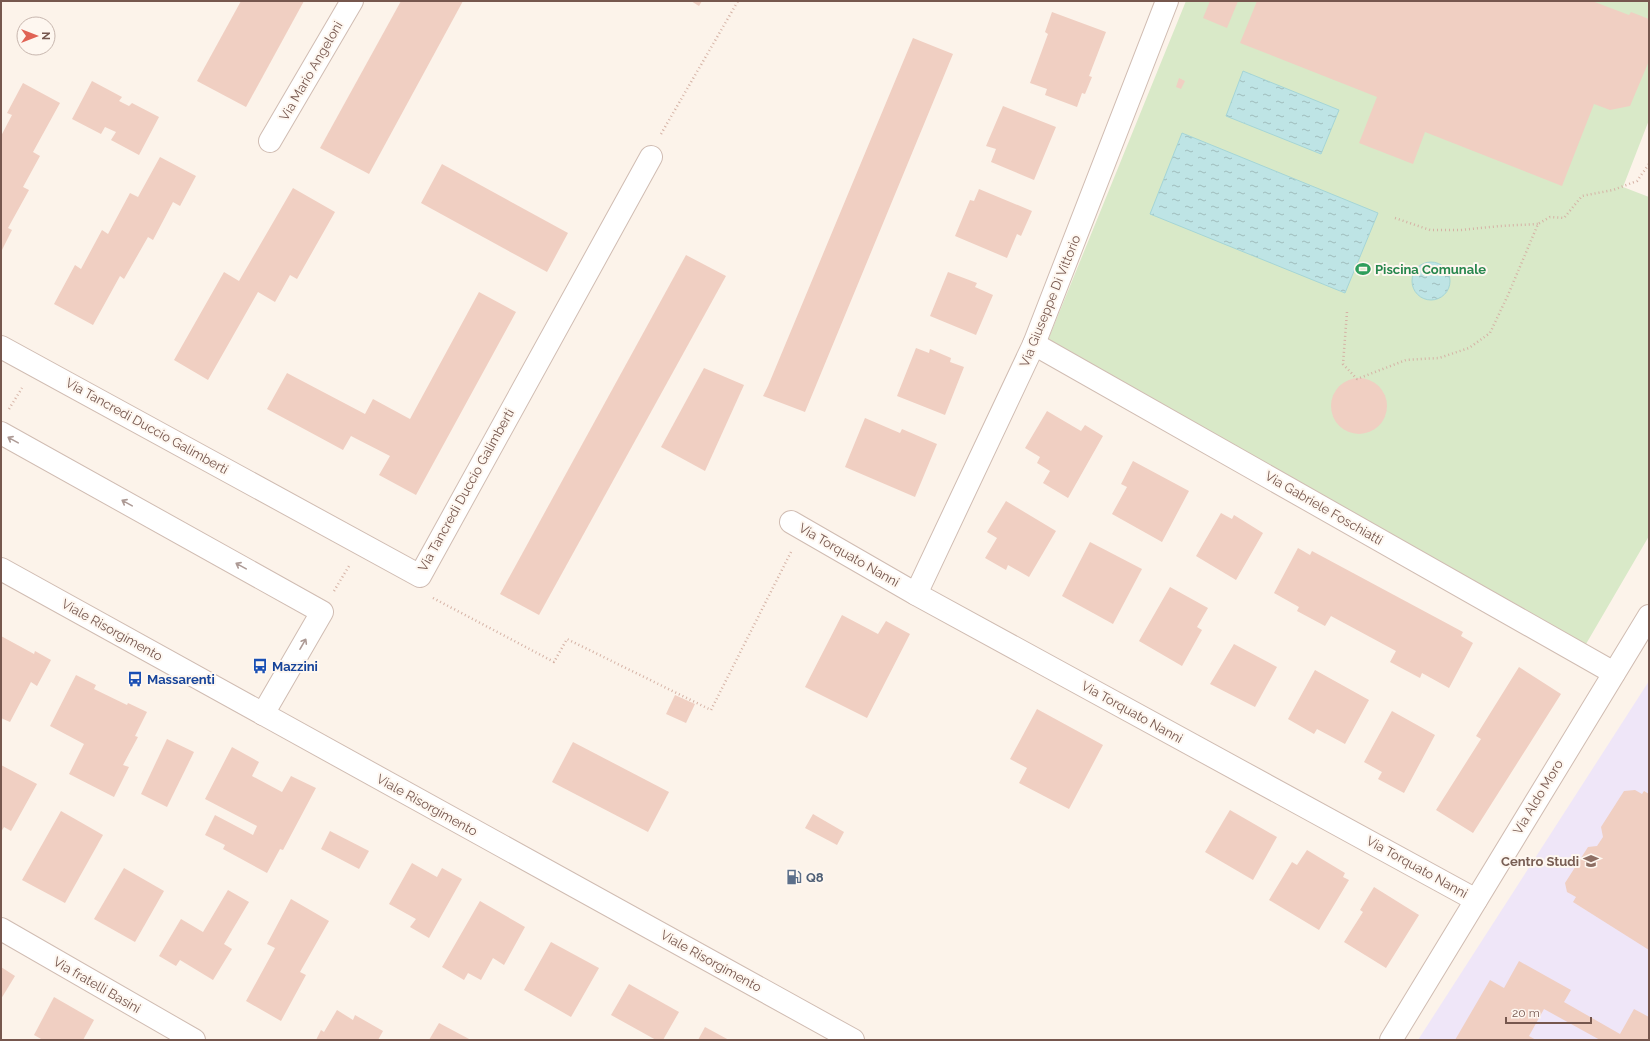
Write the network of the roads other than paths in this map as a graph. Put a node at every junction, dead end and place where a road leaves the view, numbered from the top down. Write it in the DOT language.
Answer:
graph roads {
  1 [pos="352,1"];
  2 [pos="1167,1"];
  3 [pos="270,141"];
  4 [pos="652,157"];
  5 [pos="1034,344"];
  6 [pos="1,346"];
  7 [pos="3,424"];
  8 [pos="797,525"];
  9 [pos="1,569"];
  10 [pos="916,594"];
  11 [pos="1649,616"];
  12 [pos="1614,673"];
  13 [pos="263,714"];
  14 [pos="1476,900"];
  15 [pos="1,929"];
  16 [pos="194,1040"];
  17 [pos="853,1040"];
  18 [pos="1391,1040"];
  1 -- 3 [label="street, Via Mario Angeloni"];
  2 -- 5 [label="street, Via Giuseppe Di Vittorio"];
  4 -- 6 [label="street, Via Tancredi Duccio Galimberti"];
  5 -- 10 [label="street, Via Giuseppe Di Vittorio"];
  5 -- 12 [label="street, Via Gabriele Foschiatti"];
  13 -- 7 [label="street, one-way"];
  8 -- 10 [label="street, Via Torquato Nanni"];
  9 -- 13 [label="street, Viale Risorgimento"];
  10 -- 14 [label="street, Via Torquato Nanni"];
  11 -- 12 [label="street, Via Aldo Moro"];
  12 -- 14 [label="street, Via Aldo Moro"];
  13 -- 17 [label="street, Viale Risorgimento"];
  14 -- 18 [label="street, Via Aldo Moro"];
  15 -- 16 [label="street, Via fratelli Basini"];
}
